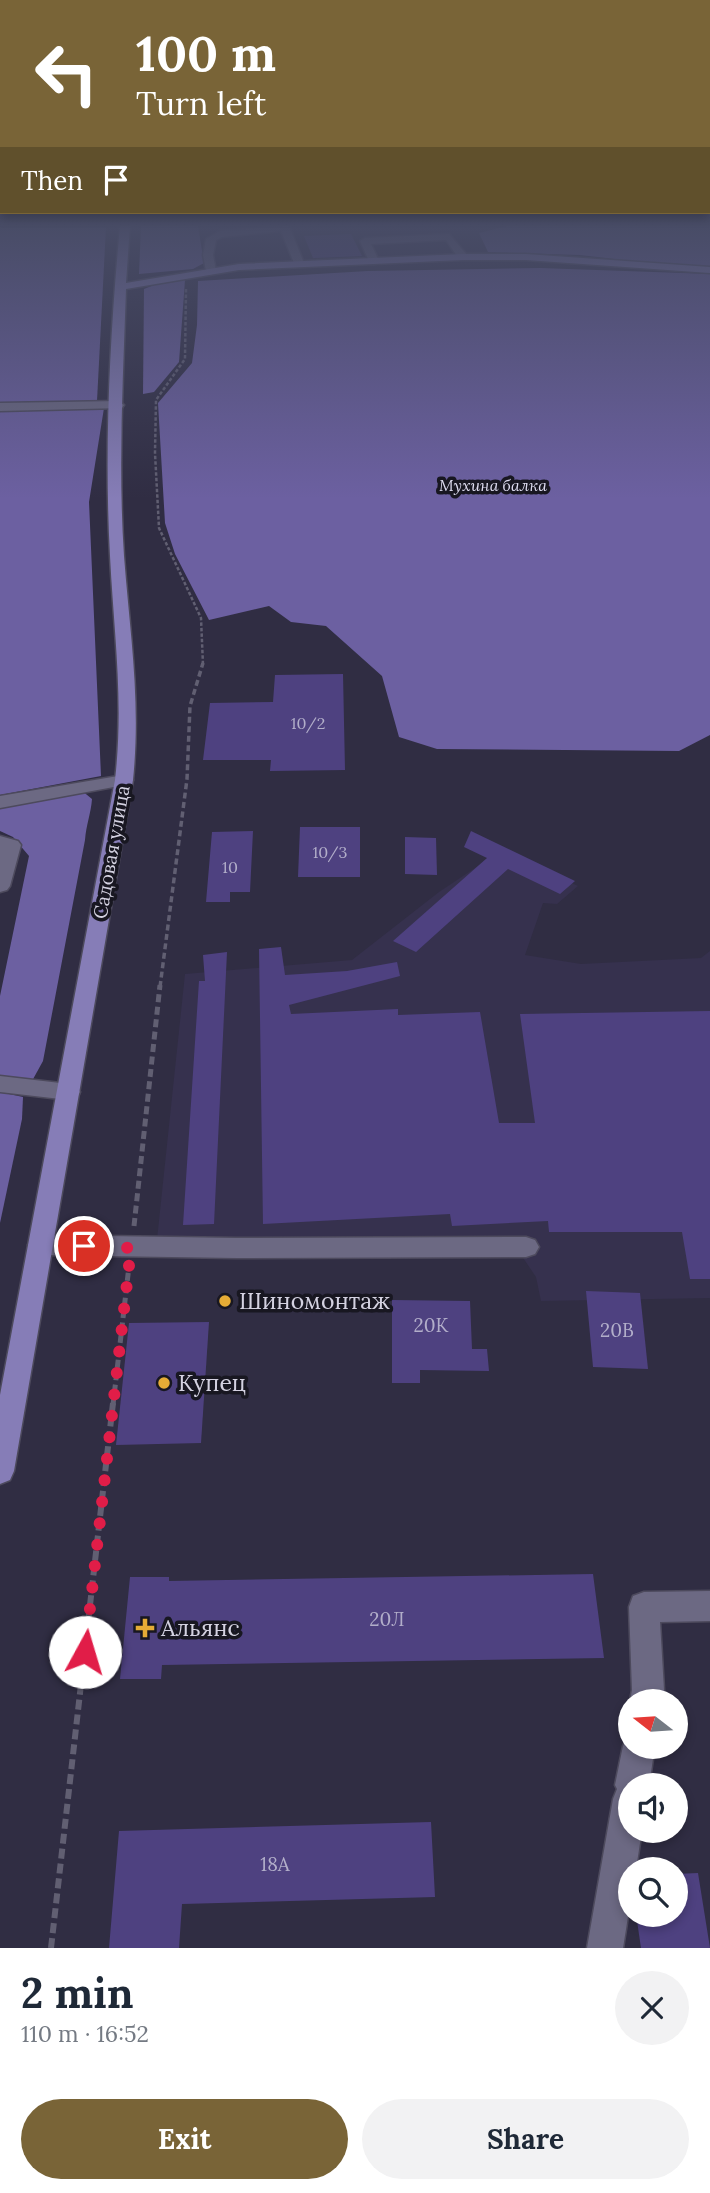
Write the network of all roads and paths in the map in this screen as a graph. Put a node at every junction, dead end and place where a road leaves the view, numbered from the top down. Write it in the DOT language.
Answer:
graph roads {
  1 [pos="120,317"];
  2 [pos="186,317"];
  3 [pos="118,405"];
  4 [pos="0,407"];
  5 [pos="124,780"];
  6 [pos="0,802"];
  7 [pos="0,842"];
  8 [pos="0,886"];
  9 [pos="0,1084"];
  10 [pos="69,1092"];
  11 [pos="41,1245"];
  12 [pos="526,1247"];
  13 [pos="131,1248"];
  14 [pos="0,1471"];
  15 [pos="710,1606"];
  16 [pos="648,1689"];
  17 [pos="623,1843"];
  18 [pos="51,1948"];
  19 [pos="605,1948"];
  1 -- 3 [label="main road, Садовая улица"];
  2 -- 13 [label="path"];
  3 -- 4 [label="street"];
  3 -- 5 [label="main road, Садовая улица"];
  5 -- 6 [label="street"];
  5 -- 10 [label="main road, Садовая улица"];
  7 -- 8 [label="street"];
  9 -- 10 [label="street"];
  10 -- 11 [label="main road, Садовая улица"];
  11 -- 13 [label="street"];
  11 -- 14 [label="main road, Садовая улица"];
  12 -- 13 [label="street"];
  13 -- 18 [label="path"];
  15 -- 16 [label="street"];
  17 -- 19 [label="street"];
}
